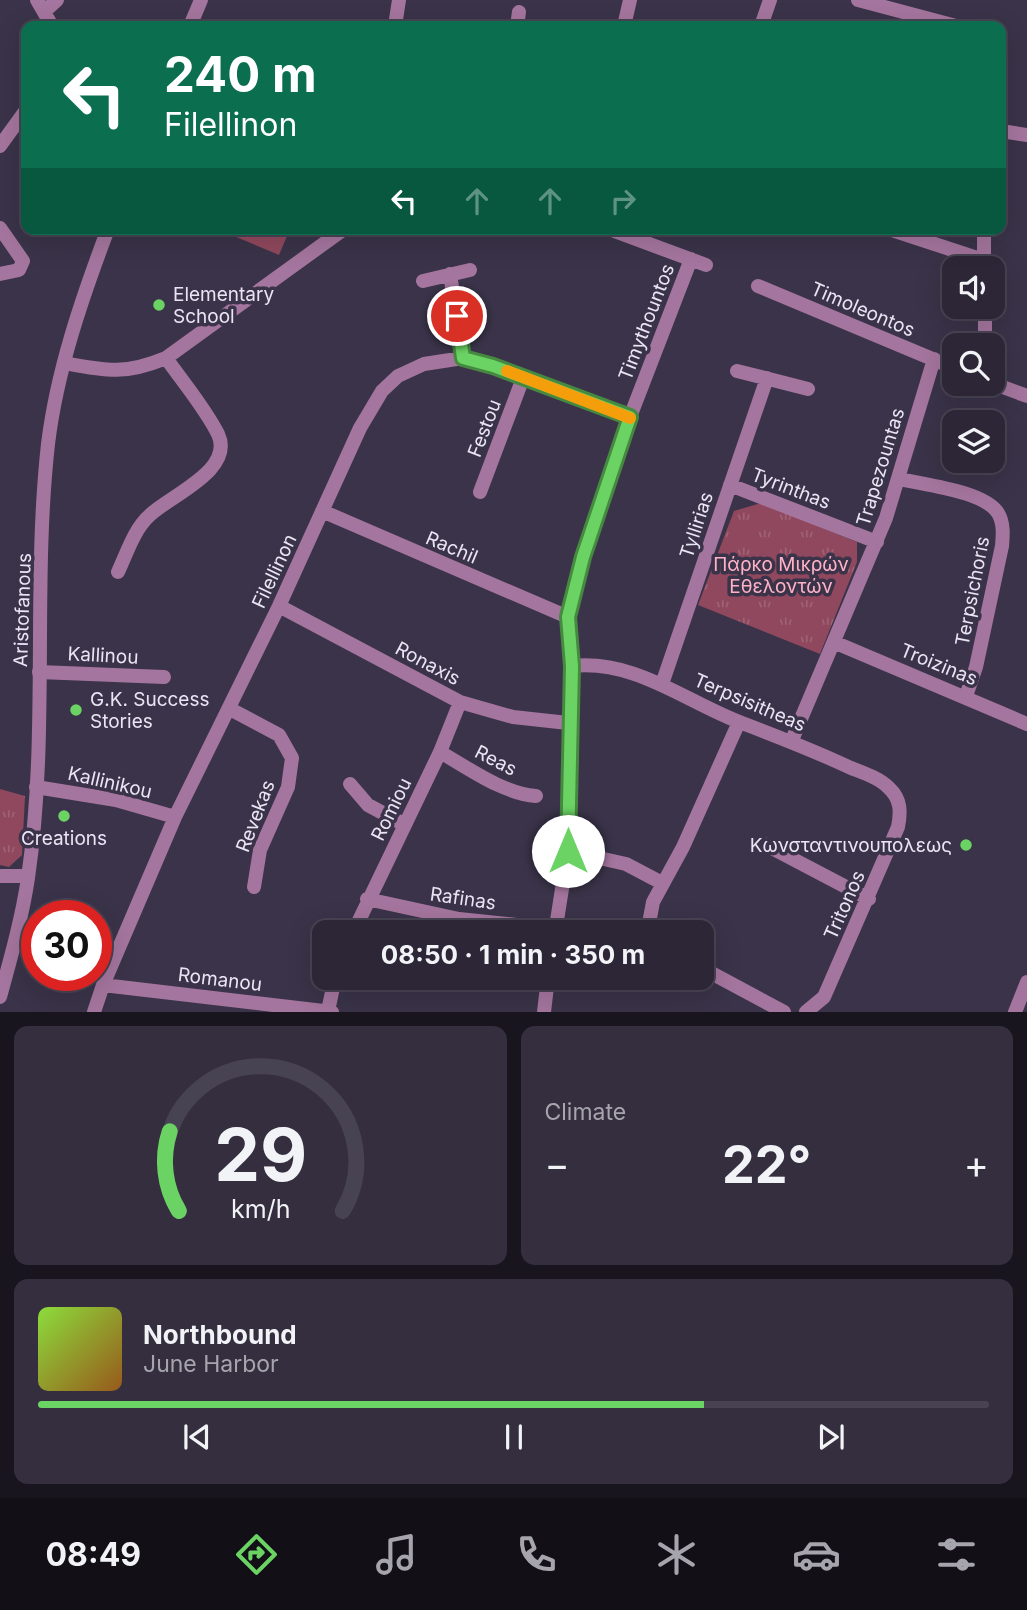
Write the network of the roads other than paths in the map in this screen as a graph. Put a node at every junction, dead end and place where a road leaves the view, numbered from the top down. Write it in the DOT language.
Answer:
graph roads {
  1 [pos="201,0"];
  2 [pos="399,0"];
  3 [pos="630,0"];
  4 [pos="770,0"];
  5 [pos="858,0"];
  6 [pos="192,21"];
  7 [pos="396,21"];
  8 [pos="625,21"];
  9 [pos="763,21"];
  10 [pos="937,21"];
  11 [pos="21,117"];
  12 [pos="1006,132"];
  13 [pos="1027,135"];
  14 [pos="0,146"];
  15 [pos="0,228"];
  16 [pos="106,235"];
  17 [pos="336,235"];
  18 [pos="625,235"];
  19 [pos="905,235"];
  20 [pos="984,235"];
  21 [pos="962,256"];
  22 [pos="984,256"];
  23 [pos="691,258"];
  24 [pos="706,265"];
  25 [pos="470,270"];
  26 [pos="0,274"];
  27 [pos="450,274"];
  28 [pos="423,281"];
  29 [pos="758,286"];
  30 [pos="166,358"];
  31 [pos="463,358"];
  32 [pos="934,359"];
  33 [pos="64,363"];
  34 [pos="942,363"];
  35 [pos="737,371"];
  36 [pos="523,378"];
  37 [pos="767,378"];
  38 [pos="808,388"];
  39 [pos="1005,388"];
  40 [pos="1027,396"];
  41 [pos="630,417"];
  42 [pos="900,479"];
  43 [pos="730,485"];
  44 [pos="480,492"];
  45 [pos="322,511"];
  46 [pos="877,542"];
  47 [pos="118,572"];
  48 [pos="279,606"];
  49 [pos="568,617"];
  50 [pos="836,643"];
  51 [pos="572,666"];
  52 [pos="39,672"];
  53 [pos="164,677"];
  54 [pos="662,684"];
  55 [pos="966,696"];
  56 [pos="460,702"];
  57 [pos="229,709"];
  58 [pos="739,722"];
  59 [pos="568,723"];
  60 [pos="1027,724"];
  61 [pos="792,740"];
  62 [pos="440,752"];
  63 [pos="351,784"];
  64 [pos="36,787"];
  65 [pos="536,796"];
  66 [pos="899,804"];
  67 [pos="175,817"];
  68 [pos="405,825"];
  69 [pos="764,844"];
  70 [pos="568,851"];
  71 [pos="0,876"];
  72 [pos="28,876"];
  73 [pos="662,883"];
  74 [pos="254,887"];
  75 [pos="367,899"];
  76 [pos="869,899"];
  77 [pos="358,920"];
  78 [pos="467,920"];
  79 [pos="557,920"];
  80 [pos="652,920"];
  81 [pos="112,964"];
  82 [pos="714,974"];
  83 [pos="1027,982"];
  84 [pos="112,986"];
  85 [pos="333,990"];
  86 [pos="547,990"];
  87 [pos="101,991"];
  88 [pos="0,997"];
  89 [pos="330,1011"];
  90 [pos="94,1012"];
  91 [pos="544,1012"];
  92 [pos="784,1012"];
  93 [pos="806,1012"];
  94 [pos="1015,1012"];
  1 -- 6 [label="street"];
  2 -- 7 [label="street"];
  3 -- 8 [label="street"];
  4 -- 9 [label="street"];
  5 -- 10 [label="street"];
  11 -- 14 [label="street"];
  12 -- 13 [label="street"];
  15 -- 26 [label="street"];
  16 -- 33 [label="street, Aristofanous"];
  17 -- 30 [label="street"];
  18 -- 23 [label="street"];
  19 -- 21 [label="street"];
  20 -- 22 [label="street"];
  23 -- 24 [label="street"];
  23 -- 41 [label="street, Timythountos"];
  25 -- 27 [label="street"];
  27 -- 28 [label="street"];
  27 -- 31 [label="street"];
  29 -- 32 [label="street, Timoleontos"];
  30 -- 33 [label="street"];
  30 -- 47 [label="street"];
  31 -- 36 [label="street, Filellinon"];
  31 -- 45 [label="street, Filellinon"];
  32 -- 34 [label="street, Timoleontos"];
  32 -- 42 [label="street, Trapezountas"];
  33 -- 52 [label="street, Aristofanous"];
  35 -- 37 [label="street"];
  36 -- 41 [label="street, Filellinon"];
  36 -- 44 [label="street, Festou"];
  37 -- 38 [label="street"];
  37 -- 43 [label="street, Tyllirias"];
  39 -- 40 [label="street"];
  41 -- 49 [label="street, Timythountos"];
  42 -- 46 [label="street, Trapezountas"];
  42 -- 55 [label="street, Terpsichoris"];
  43 -- 46 [label="street, Tyrinthas"];
  43 -- 54 [label="street, Tyllirias"];
  45 -- 48 [label="street, Filellinon"];
  45 -- 49 [label="street, Rachil"];
  46 -- 50 [label="street, Trapezountas"];
  48 -- 56 [label="street, Ronaxis"];
  48 -- 57 [label="street, Filellinon"];
  49 -- 51 [label="street, Timythountos"];
  50 -- 55 [label="street, Troizinas"];
  50 -- 61 [label="street, Trapezountas"];
  51 -- 54 [label="street, Terpsisitheas"];
  51 -- 59 [label="street, Timythountos"];
  52 -- 53 [label="street, Kallinou"];
  52 -- 64 [label="street, Aristofanous"];
  54 -- 58 [label="street, Terpsisitheas"];
  55 -- 60 [label="street, Troizinas"];
  56 -- 59 [label="street, Ronaxis"];
  56 -- 62 [label="street, Romiou"];
  57 -- 67 [label="street, Filellinon"];
  57 -- 74 [label="street, Revekas"];
  58 -- 61 [label="street, Terpsisitheas"];
  58 -- 73 [label="street"];
  59 -- 70 [label="street, Timythountos"];
  61 -- 66 [label="street, Terpsisitheas"];
  62 -- 65 [label="street, Reas"];
  62 -- 68 [label="street, Romiou"];
  63 -- 68 [label="street"];
  64 -- 67 [label="street, Kallinikou"];
  64 -- 72 [label="street, Aristofanous"];
  66 -- 76 [label="street, Tritonos"];
  67 -- 81 [label="street, Filellinon"];
  68 -- 75 [label="street, Romiou"];
  69 -- 76 [label="street"];
  70 -- 73 [label="street"];
  70 -- 79 [label="street, Timythountos"];
  71 -- 72 [label="street"];
  72 -- 88 [label="street, Aristofanous"];
  73 -- 80 [label="street"];
  75 -- 77 [label="street, Romiou"];
  75 -- 78 [label="street, Rafinas"];
  76 -- 93 [label="street, Tritonos"];
  82 -- 92 [label="street"];
  83 -- 94 [label="street"];
  84 -- 89 [label="street, Romanou"];
  85 -- 89 [label="street"];
  86 -- 91 [label="street"];
  87 -- 90 [label="street, Filellinon"];
}
